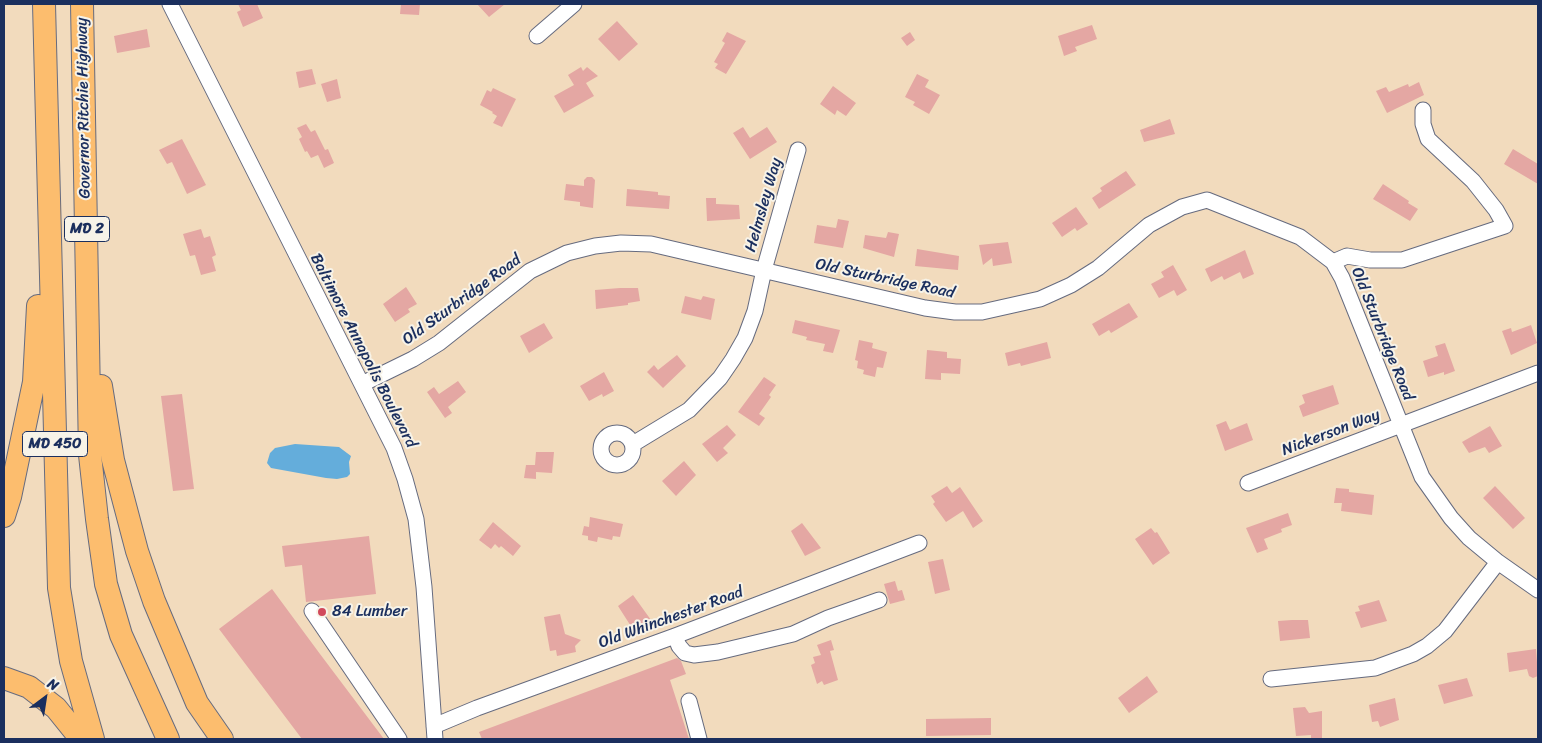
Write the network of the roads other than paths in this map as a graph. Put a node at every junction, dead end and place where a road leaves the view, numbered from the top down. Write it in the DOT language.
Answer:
graph roads {
  1 [pos="44,4"];
  2 [pos="82,4"];
  3 [pos="170,4"];
  4 [pos="574,4"];
  5 [pos="537,36"];
  6 [pos="1423,110"];
  7 [pos="46,146"];
  8 [pos="798,150"];
  9 [pos="87,226"];
  10 [pos="1333,262"];
  11 [pos="764,270"];
  12 [pos="1538,373"];
  13 [pos="362,384"];
  14 [pos="1400,426"];
  15 [pos="633,444"];
  16 [pos="1248,484"];
  17 [pos="4,516"];
  18 [pos="919,543"];
  19 [pos="1498,562"];
  20 [pos="1538,590"];
  21 [pos="879,600"];
  22 [pos="312,611"];
  23 [pos="675,636"];
  24 [pos="4,678"];
  25 [pos="1271,679"];
  26 [pos="689,701"];
  27 [pos="435,733"];
  28 [pos="81,739"];
  29 [pos="93,739"];
  30 [pos="168,739"];
  31 [pos="222,739"];
  32 [pos="399,739"];
  33 [pos="699,739"];
  1 -- 7 [label="highway"];
  2 -- 9 [label="highway, Governor Ritchie Highway / MD 2"];
  3 -- 13 [label="street, Baltimore Annapolis Boulevard"];
  4 -- 5 [label="street"];
  6 -- 10 [label="street"];
  7 -- 17 [label="highway"];
  7 -- 29 [label="highway, MD 450"];
  8 -- 11 [label="street, Helmsley Way"];
  9 -- 30 [label="highway, Governor Ritchie Highway / MD 2"];
  9 -- 31 [label="highway"];
  10 -- 11 [label="street, Old Sturbridge Road"];
  10 -- 14 [label="street, Old Sturbridge Road"];
  11 -- 13 [label="street, Old Sturbridge Road"];
  11 -- 15 [label="street, Helmsley Way"];
  12 -- 14 [label="street, Nickerson Way"];
  13 -- 27 [label="street, Baltimore Annapolis Boulevard"];
  14 -- 16 [label="street, Nickerson Way"];
  14 -- 19 [label="street, Old Sturbridge Road"];
  18 -- 23 [label="street, Old Whinchester Road"];
  19 -- 20 [label="street, Old Sturbridge Road"];
  19 -- 25 [label="street"];
  21 -- 23 [label="street"];
  22 -- 32 [label="street"];
  23 -- 27 [label="street, Old Whinchester Road"];
  24 -- 28 [label="highway"];
  26 -- 33 [label="street"];
}
